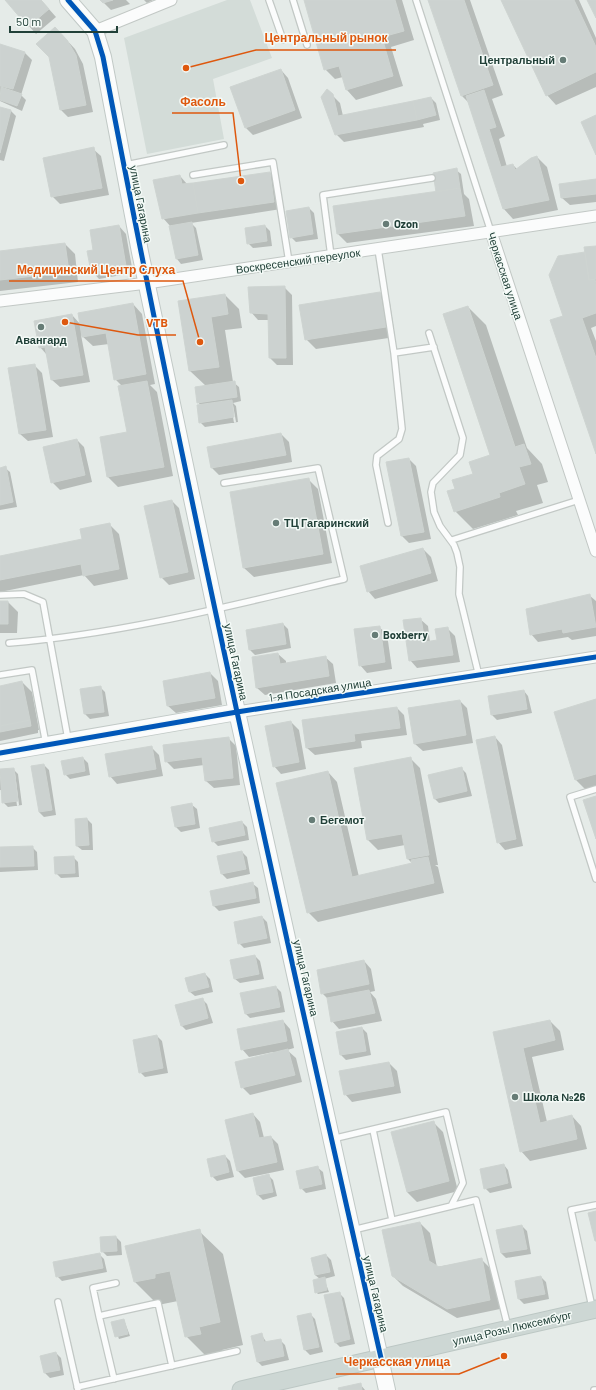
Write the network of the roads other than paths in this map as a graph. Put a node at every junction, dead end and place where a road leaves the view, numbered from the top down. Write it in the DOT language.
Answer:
graph roads {
  1 [pos="68,0"];
  2 [pos="171,0"];
  3 [pos="269,0"];
  4 [pos="293,0"];
  5 [pos="416,0"];
  6 [pos="95,31"];
  7 [pos="283,40"];
  8 [pos="307,45"];
  9 [pos="224,145"];
  10 [pos="123,166"];
  11 [pos="193,174"];
  12 [pos="432,178"];
  13 [pos="596,216"];
  14 [pos="491,232"];
  15 [pos="378,249"];
  16 [pos="331,256"];
  17 [pos="289,262"];
  18 [pos="147,284"];
  19 [pos="0,301"];
  20 [pos="429,333"];
  21 [pos="434,347"];
  22 [pos="394,353"];
  23 [pos="224,483"];
  24 [pos="579,500"];
  25 [pos="388,523"];
  26 [pos="452,540"];
  27 [pos="596,551"];
  28 [pos="0,594"];
  29 [pos="215,610"];
  30 [pos="51,640"];
  31 [pos="9,643"];
  32 [pos="596,657"];
  33 [pos="0,675"];
  34 [pos="480,676"];
  35 [pos="237,712"];
  36 [pos="68,742"];
  37 [pos="46,745"];
  38 [pos="0,753"];
  39 [pos="596,789"];
  40 [pos="596,878"];
  41 [pos="373,1130"];
  42 [pos="332,1139"];
  43 [pos="596,1205"];
  44 [pos="451,1206"];
  45 [pos="392,1220"];
  46 [pos="352,1230"];
  47 [pos="116,1283"];
  48 [pos="58,1302"];
  49 [pos="594,1309"];
  50 [pos="99,1316"];
  51 [pos="508,1329"];
  52 [pos="237,1352"];
  53 [pos="380,1358"];
  54 [pos="172,1366"];
  55 [pos="114,1379"];
  56 [pos="78,1388"];
  57 [pos="241,1390"];
  58 [pos="387,1390"];
  1 -- 6 [label="street, улица Гагарина"];
  2 -- 6 [label="street"];
  3 -- 7 [label="lane"];
  4 -- 8 [label="lane"];
  5 -- 14 [label="lane, Черкасская улица"];
  6 -- 10 [label="street, улица Гагарина"];
  9 -- 10 [label="lane"];
  10 -- 18 [label="street, улица Гагарина"];
  11 -- 17 [label="lane"];
  12 -- 16 [label="lane"];
  13 -- 14 [label="street, Воскресенский переулок"];
  14 -- 15 [label="street, Воскресенский переулок"];
  14 -- 24 [label="street, Черкасская улица"];
  15 -- 16 [label="street, Воскресенский переулок"];
  15 -- 22 [label="lane"];
  16 -- 17 [label="street, Воскресенский переулок"];
  17 -- 18 [label="street, Воскресенский переулок"];
  18 -- 19 [label="street, Воскресенский переулок"];
  18 -- 29 [label="street, улица Гагарина"];
  20 -- 21 [label="lane"];
  21 -- 22 [label="lane"];
  21 -- 26 [label="lane"];
  22 -- 25 [label="lane"];
  23 -- 29 [label="lane"];
  24 -- 26 [label="lane"];
  24 -- 27 [label="street, Черкасская улица"];
  26 -- 34 [label="lane"];
  28 -- 30 [label="lane"];
  29 -- 30 [label="lane"];
  29 -- 35 [label="street, улица Гагарина"];
  30 -- 31 [label="lane"];
  30 -- 36 [label="lane"];
  32 -- 34 [label="street, 1-я Посадская улица"];
  33 -- 37 [label="lane"];
  34 -- 35 [label="street, 1-я Посадская улица"];
  35 -- 36 [label="street, 1-я Посадская улица"];
  35 -- 42 [label="street, улица Гагарина"];
  36 -- 37 [label="street, 1-я Посадская улица"];
  37 -- 38 [label="street, 1-я Посадская улица"];
  39 -- 40 [label="lane"];
  41 -- 42 [label="lane"];
  41 -- 44 [label="lane"];
  41 -- 45 [label="lane"];
  42 -- 46 [label="street, улица Гагарина"];
  43 -- 49 [label="lane"];
  44 -- 45 [label="lane"];
  44 -- 51 [label="lane"];
  45 -- 46 [label="lane"];
  46 -- 53 [label="street, улица Гагарина"];
  47 -- 50 [label="lane"];
  48 -- 56 [label="lane"];
  49 -- 51 [label="main road, улица Розы Люксембург"];
  50 -- 54 [label="lane"];
  50 -- 55 [label="lane"];
  51 -- 53 [label="main road, улица Розы Люксембург"];
  52 -- 54 [label="lane"];
  53 -- 57 [label="main road, улица Розы Люксембург"];
  53 -- 58 [label="street, улица Гагарина"];
  54 -- 55 [label="lane"];
  55 -- 56 [label="lane"];
}
